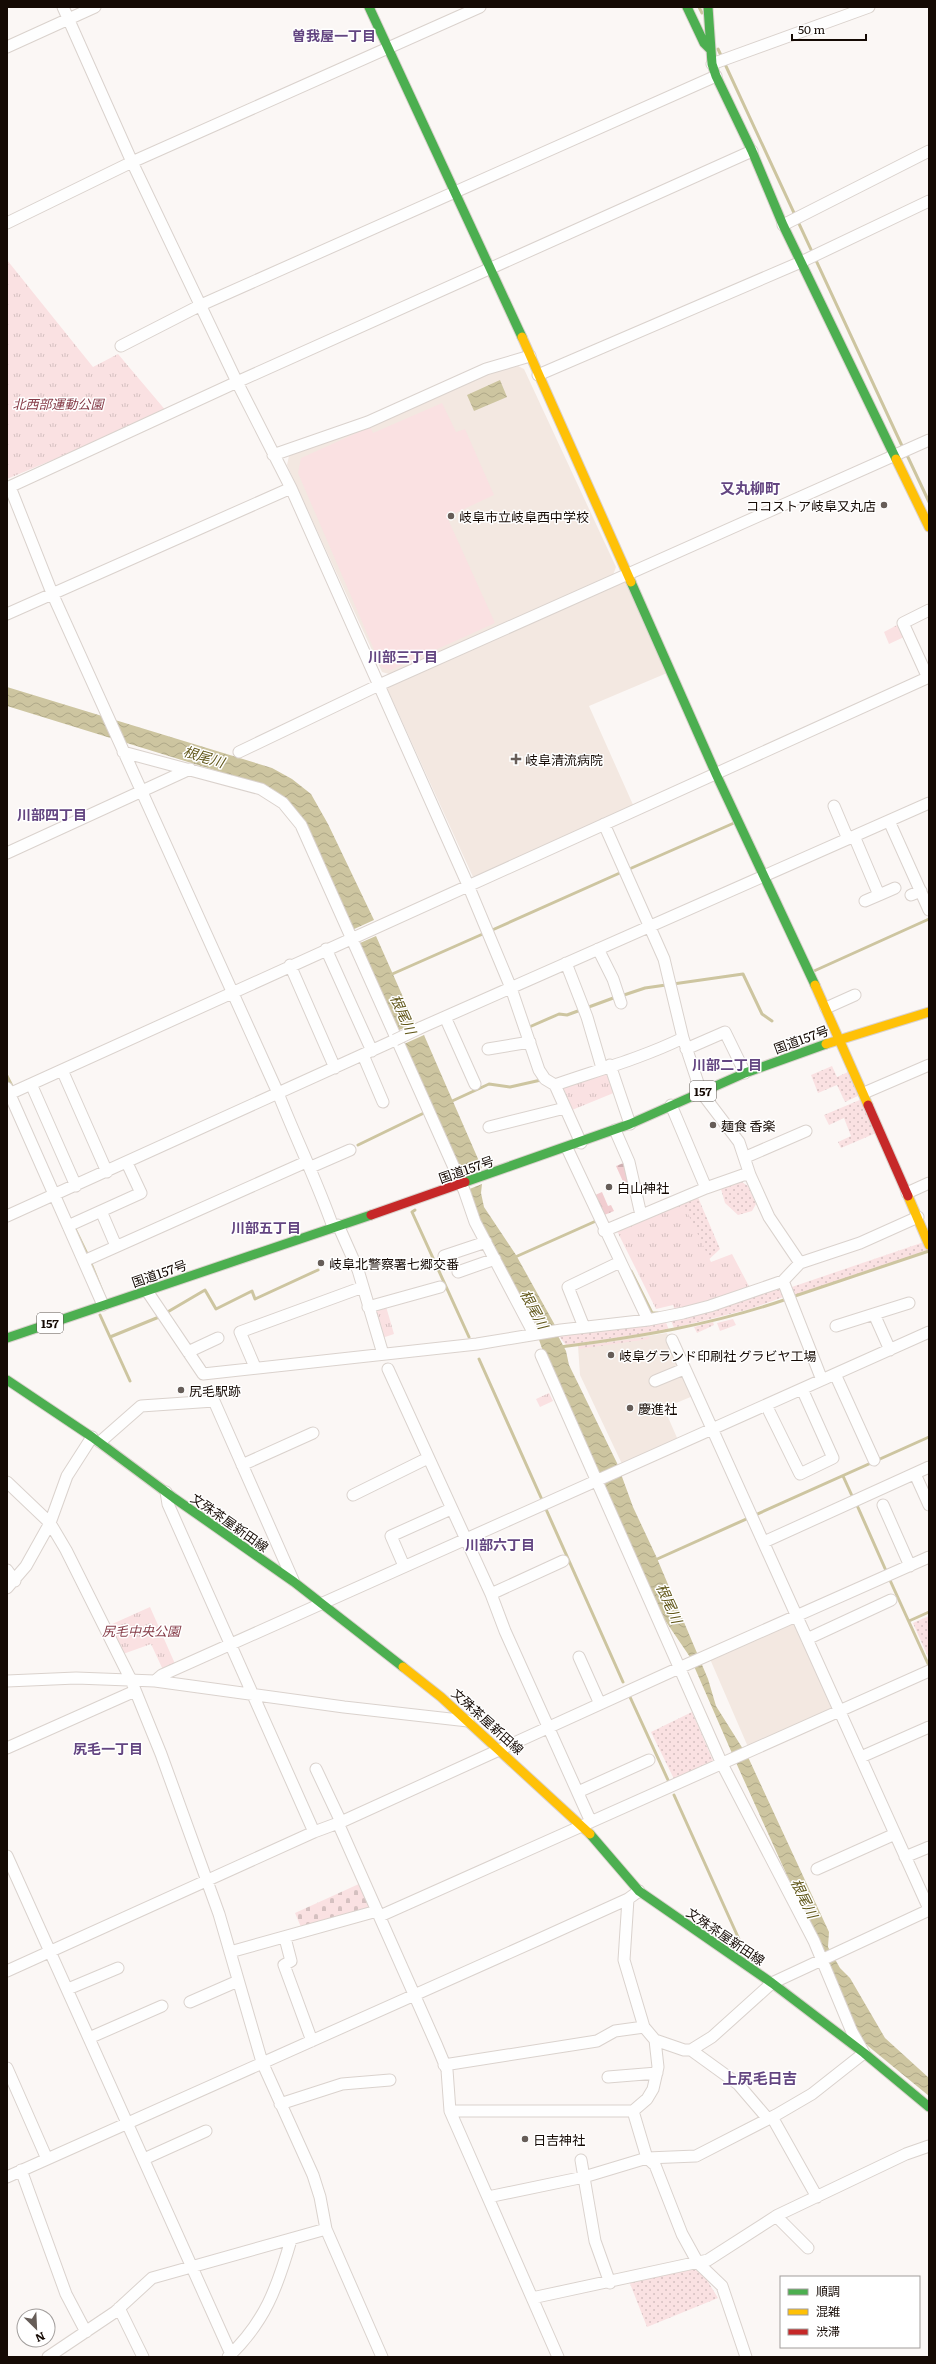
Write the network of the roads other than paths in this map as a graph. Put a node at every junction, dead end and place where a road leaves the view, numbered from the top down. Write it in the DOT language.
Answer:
graph roads {
  1 [pos="63,7"];
  2 [pos="95,7"];
  3 [pos="369,7"];
  4 [pos="480,7"];
  5 [pos="687,7"];
  6 [pos="708,7"];
  7 [pos="869,7"];
  8 [pos="69,19"];
  9 [pos="7,47"];
  10 [pos="387,50"];
  11 [pos="711,50"];
  12 [pos="712,64"];
  13 [pos="716,76"];
  14 [pos="752,151"];
  15 [pos="929,152"];
  16 [pos="132,162"];
  17 [pos="455,193"];
  18 [pos="929,201"];
  19 [pos="7,223"];
  20 [pos="783,226"];
  21 [pos="801,262"];
  22 [pos="490,267"];
  23 [pos="201,305"];
  24 [pos="121,346"];
  25 [pos="530,356"];
  26 [pos="538,375"];
  27 [pos="237,382"];
  28 [pos="929,440"];
  29 [pos="273,455"];
  30 [pos="894,457"];
  31 [pos="8,488"];
  32 [pos="291,488"];
  33 [pos="929,527"];
  34 [pos="628,574"];
  35 [pos="52,593"];
  36 [pos="929,610"];
  37 [pos="7,614"];
  38 [pos="929,678"];
  39 [pos="379,686"];
  40 [pos="122,749"];
  41 [pos="239,752"];
  42 [pos="190,770"];
  43 [pos="716,774"];
  44 [pos="141,792"];
  45 [pos="928,805"];
  46 [pos="834,806"];
  47 [pos="889,821"];
  48 [pos="604,824"];
  49 [pos="851,838"];
  50 [pos="7,853"];
  51 [pos="762,876"];
  52 [pos="468,885"];
  53 [pos="895,888"];
  54 [pos="879,895"];
  55 [pos="865,901"];
  56 [pos="929,910"];
  57 [pos="650,926"];
  58 [pos="353,937"];
  59 [pos="326,949"];
  60 [pos="598,949"];
  61 [pos="566,963"];
  62 [pos="290,965"];
  63 [pos="511,988"];
  64 [pos="230,992"];
  65 [pos="855,995"];
  66 [pos="621,1003"];
  67 [pos="826,1008"];
  68 [pos="929,1012"];
  69 [pos="445,1017"];
  70 [pos="839,1039"];
  71 [pos="530,1042"];
  72 [pos="684,1044"];
  73 [pos="488,1048"];
  74 [pos="367,1053"];
  75 [pos="929,1065"];
  76 [pos="606,1067"];
  77 [pos="335,1068"];
  78 [pos="62,1070"];
  79 [pos="745,1073"];
  80 [pos="31,1084"];
  81 [pos="475,1084"];
  82 [pos="555,1085"];
  83 [pos="8,1092"];
  84 [pos="701,1092"];
  85 [pos="278,1093"];
  86 [pos="864,1093"];
  87 [pos="383,1102"];
  88 [pos="671,1105"];
  89 [pos="565,1108"];
  90 [pos="630,1124"];
  91 [pos="489,1127"];
  92 [pos="615,1130"];
  93 [pos="806,1131"];
  94 [pos="581,1143"];
  95 [pos="567,1148"];
  96 [pos="350,1150"];
  97 [pos="746,1158"];
  98 [pos="127,1163"];
  99 [pos="308,1165"];
  100 [pos="107,1172"];
  101 [pos="750,1176"];
  102 [pos="465,1183"];
  103 [pos="929,1183"];
  104 [pos="76,1186"];
  105 [pos="706,1188"];
  106 [pos="907,1193"];
  107 [pos="54,1195"];
  108 [pos="101,1211"];
  109 [pos="641,1215"];
  110 [pos="7,1216"];
  111 [pos="918,1217"];
  112 [pos="68,1226"];
  113 [pos="335,1226"];
  114 [pos="604,1231"];
  115 [pos="486,1242"];
  116 [pos="929,1245"];
  117 [pos="116,1246"];
  118 [pos="444,1256"];
  119 [pos="495,1259"];
  120 [pos="84,1261"];
  121 [pos="620,1262"];
  122 [pos="800,1263"];
  123 [pos="458,1272"];
  124 [pos="783,1281"];
  125 [pos="363,1287"];
  126 [pos="440,1287"];
  127 [pos="147,1291"];
  128 [pos="910,1303"];
  129 [pos="100,1306"];
  130 [pos="368,1307"];
  131 [pos="874,1314"];
  132 [pos="648,1320"];
  133 [pos="836,1326"];
  134 [pos="584,1327"];
  135 [pos="929,1332"];
  136 [pos="534,1334"];
  137 [pos="7,1338"];
  138 [pos="218,1338"];
  139 [pos="672,1340"];
  140 [pos="890,1350"];
  141 [pos="188,1352"];
  142 [pos="383,1354"];
  143 [pos="541,1354"];
  144 [pos="255,1368"];
  145 [pos="388,1369"];
  146 [pos="684,1369"];
  147 [pos="835,1374"];
  148 [pos="7,1380"];
  149 [pos="822,1380"];
  150 [pos="655,1381"];
  151 [pos="802,1389"];
  152 [pos="766,1405"];
  153 [pos="712,1428"];
  154 [pos="313,1433"];
  155 [pos="96,1440"];
  156 [pos="428,1458"];
  157 [pos="874,1460"];
  158 [pos="242,1465"];
  159 [pos="929,1467"];
  160 [pos="915,1474"];
  161 [pos="597,1480"];
  162 [pos="7,1482"];
  163 [pos="166,1492"];
  164 [pos="352,1495"];
  165 [pos="883,1505"];
  166 [pos="929,1505"];
  167 [pos="451,1509"];
  168 [pos="50,1523"];
  169 [pos="465,1539"];
  170 [pos="764,1542"];
  171 [pos="929,1557"];
  172 [pos="563,1561"];
  173 [pos="404,1566"];
  174 [pos="910,1566"];
  175 [pos="7,1570"];
  176 [pos="294,1582"];
  177 [pos="11,1585"];
  178 [pos="491,1594"];
  179 [pos="891,1600"];
  180 [pos="321,1604"];
  181 [pos="797,1617"];
  182 [pos="807,1639"];
  183 [pos="231,1646"];
  184 [pos="579,1657"];
  185 [pos="679,1668"];
  186 [pos="929,1671"];
  187 [pos="7,1680"];
  188 [pos="131,1680"];
  189 [pos="155,1681"];
  190 [pos="135,1691"];
  191 [pos="251,1693"];
  192 [pos="600,1704"];
  193 [pos="840,1710"];
  194 [pos="468,1721"];
  195 [pos="929,1726"];
  196 [pos="550,1728"];
  197 [pos="7,1748"];
  198 [pos="500,1750"];
  199 [pos="861,1757"];
  200 [pos="649,1760"];
  201 [pos="727,1762"];
  202 [pos="316,1769"];
  203 [pos="578,1792"];
  204 [pos="339,1823"];
  205 [pos="587,1824"];
  206 [pos="314,1832"];
  207 [pos="895,1834"];
  208 [pos="929,1847"];
  209 [pos="7,1856"];
  210 [pos="905,1857"];
  211 [pos="817,1869"];
  212 [pos="207,1881"];
  213 [pos="639,1891"];
  214 [pos="628,1899"];
  215 [pos="929,1910"];
  216 [pos="378,1914"];
  217 [pos="285,1938"];
  218 [pos="51,1952"];
  219 [pos="230,1952"];
  220 [pos="824,1960"];
  221 [pos="118,1968"];
  222 [pos="7,1971"];
  223 [pos="238,1981"];
  224 [pos="772,1983"];
  225 [pos="68,1989"];
  226 [pos="414,1994"];
  227 [pos="190,2002"];
  228 [pos="162,2006"];
  229 [pos="644,2027"];
  230 [pos="89,2038"];
  231 [pos="655,2040"];
  232 [pos="312,2041"];
  233 [pos="691,2050"];
  234 [pos="864,2053"];
  235 [pos="262,2062"];
  236 [pos="444,2065"];
  237 [pos="7,2068"];
  238 [pos="657,2074"];
  239 [pos="608,2077"];
  240 [pos="390,2080"];
  241 [pos="280,2104"];
  242 [pos="929,2106"];
  243 [pos="450,2111"];
  244 [pos="633,2111"];
  245 [pos="770,2118"];
  246 [pos="127,2123"];
  247 [pos="206,2131"];
  248 [pos="929,2146"];
  249 [pos="647,2158"];
  250 [pos="47,2159"];
  251 [pos="144,2159"];
  252 [pos="581,2160"];
  253 [pos="21,2170"];
  254 [pos="7,2176"];
  255 [pos="584,2177"];
  256 [pos="817,2196"];
  257 [pos="488,2197"];
  258 [pos="776,2216"];
  259 [pos="326,2229"];
  260 [pos="291,2240"];
  261 [pos="808,2248"];
  262 [pos="698,2263"];
  263 [pos="191,2267"];
  264 [pos="610,2283"];
  265 [pos="532,2298"];
  266 [pos="119,2308"];
  267 [pos="86,2332"];
  268 [pos="229,2355"];
  269 [pos="48,2357"];
  270 [pos="142,2357"];
  271 [pos="382,2357"];
  272 [pos="558,2357"];
  273 [pos="746,2357"];
  1 -- 8 [label="street"];
  2 -- 8 [label="street"];
  3 -- 10 [label="main road"];
  4 -- 10 [label="street"];
  5 -- 11 [label="main road"];
  6 -- 11 [label="main road"];
  7 -- 12 [label="street"];
  8 -- 9 [label="street"];
  8 -- 16 [label="street"];
  10 -- 16 [label="street"];
  10 -- 17 [label="main road"];
  11 -- 12 [label="main road"];
  12 -- 13 [label="main road"];
  13 -- 14 [label="main road"];
  13 -- 17 [label="street"];
  14 -- 20 [label="main road"];
  14 -- 22 [label="street"];
  15 -- 20 [label="street"];
  16 -- 19 [label="street"];
  16 -- 23 [label="street"];
  17 -- 22 [label="main road"];
  17 -- 23 [label="street"];
  18 -- 21 [label="street"];
  20 -- 21 [label="main road"];
  21 -- 26 [label="street"];
  21 -- 30 [label="main road"];
  22 -- 25 [label="main road"];
  22 -- 27 [label="street"];
  23 -- 24 [label="street"];
  23 -- 27 [label="street"];
  25 -- 26 [label="main road"];
  25 -- 29 [label="street"];
  26 -- 34 [label="main road"];
  27 -- 29 [label="street"];
  27 -- 31 [label="street"];
  28 -- 30 [label="street"];
  29 -- 32 [label="street"];
  30 -- 33 [label="main road"];
  30 -- 34 [label="street"];
  31 -- 35 [label="street"];
  32 -- 35 [label="street"];
  32 -- 39 [label="street"];
  34 -- 39 [label="street"];
  34 -- 43 [label="main road"];
  35 -- 37 [label="street"];
  35 -- 40 [label="street"];
  36 -- 38 [label="street"];
  38 -- 43 [label="street"];
  39 -- 41 [label="street"];
  39 -- 52 [label="street"];
  40 -- 42 [label="street"];
  40 -- 44 [label="street"];
  42 -- 44 [label="street"];
  42 -- 58 [label="street"];
  43 -- 48 [label="street"];
  43 -- 51 [label="main road"];
  44 -- 50 [label="street"];
  44 -- 64 [label="street"];
  45 -- 47 [label="street"];
  46 -- 49 [label="street"];
  47 -- 49 [label="street"];
  47 -- 56 [label="street"];
  48 -- 52 [label="street"];
  48 -- 57 [label="street"];
  49 -- 51 [label="street"];
  49 -- 54 [label="street"];
  51 -- 57 [label="street"];
  51 -- 67 [label="main road"];
  52 -- 58 [label="street"];
  52 -- 63 [label="street"];
  53 -- 54 [label="street"];
  54 -- 55 [label="street"];
  57 -- 60 [label="street"];
  57 -- 72 [label="street"];
  58 -- 59 [label="street"];
  58 -- 102 [label="street"];
  59 -- 62 [label="street"];
  59 -- 74 [label="street"];
  60 -- 61 [label="street"];
  60 -- 66 [label="street"];
  61 -- 63 [label="street"];
  61 -- 76 [label="street"];
  62 -- 64 [label="street"];
  62 -- 77 [label="street"];
  63 -- 69 [label="street"];
  63 -- 71 [label="street"];
  64 -- 78 [label="street"];
  64 -- 85 [label="street"];
  65 -- 67 [label="street"];
  67 -- 70 [label="main road"];
  68 -- 70 [label="main road, 国道157号 / 157"];
  69 -- 74 [label="street, bridge"];
  69 -- 81 [label="street"];
  70 -- 79 [label="main road, 国道157号 / 157"];
  70 -- 86 [label="main road"];
  71 -- 73 [label="street"];
  71 -- 82 [label="street"];
  72 -- 76 [label="street"];
  72 -- 79 [label="street"];
  72 -- 84 [label="street"];
  74 -- 77 [label="street"];
  74 -- 87 [label="street"];
  75 -- 86 [label="street"];
  76 -- 82 [label="street"];
  76 -- 90 [label="street"];
  77 -- 85 [label="street"];
  78 -- 80 [label="street"];
  78 -- 100 [label="street"];
  79 -- 84 [label="main road, 国道157号 / 157"];
  80 -- 83 [label="street"];
  80 -- 104 [label="street"];
  82 -- 89 [label="street"];
  83 -- 107 [label="street"];
  84 -- 88 [label="main road, 国道157号 / 157"];
  84 -- 97 [label="street"];
  85 -- 98 [label="street"];
  85 -- 99 [label="street"];
  86 -- 106 [label="main road"];
  88 -- 90 [label="main road, 国道157号 / 157"];
  88 -- 105 [label="street"];
  89 -- 91 [label="street"];
  89 -- 94 [label="street"];
  90 -- 92 [label="main road, 国道157号 / 157"];
  92 -- 94 [label="main road, 国道157号 / 157"];
  92 -- 109 [label="street"];
  93 -- 97 [label="street"];
  94 -- 95 [label="main road, 国道157号 / 157"];
  95 -- 102 [label="main road, 国道157号 / 157"];
  95 -- 114 [label="street"];
  96 -- 99 [label="street"];
  97 -- 101 [label="street"];
  98 -- 100 [label="street"];
  98 -- 108 [label="street"];
  99 -- 113 [label="street"];
  99 -- 117 [label="street"];
  100 -- 104 [label="street"];
  101 -- 105 [label="street"];
  101 -- 122 [label="street"];
  102 -- 113 [label="main road, 国道157号 / 157"];
  102 -- 115 [label="street"];
  103 -- 106 [label="street"];
  104 -- 107 [label="street"];
  105 -- 109 [label="street"];
  106 -- 111 [label="main road"];
  107 -- 110 [label="street"];
  107 -- 112 [label="street"];
  108 -- 112 [label="street"];
  108 -- 117 [label="street"];
  109 -- 114 [label="street"];
  111 -- 116 [label="main road"];
  111 -- 122 [label="street"];
  112 -- 120 [label="street"];
  113 -- 125 [label="street"];
  113 -- 127 [label="main road, 国道157号 / 157"];
  114 -- 121 [label="street"];
  115 -- 118 [label="street"];
  115 -- 119 [label="street"];
  117 -- 120 [label="street"];
  119 -- 123 [label="street"];
  119 -- 136 [label="street"];
  120 -- 129 [label="street"];
  121 -- 132 [label="street"];
  121 -- 134 [label="street"];
  122 -- 124 [label="street"];
  124 -- 132 [label="street"];
  124 -- 149 [label="street"];
  125 -- 130 [label="street"];
  125 -- 144 [label="street"];
  126 -- 130 [label="street"];
  127 -- 129 [label="main road, 国道157号 / 157"];
  127 -- 141 [label="street"];
  128 -- 131 [label="street"];
  129 -- 137 [label="main road, 国道157号 / 157"];
  130 -- 142 [label="street"];
  131 -- 133 [label="street"];
  131 -- 140 [label="street"];
  132 -- 134 [label="street"];
  134 -- 136 [label="street"];
  135 -- 140 [label="street"];
  136 -- 142 [label="street"];
  138 -- 141 [label="street"];
  139 -- 146 [label="street"];
  140 -- 147 [label="street"];
  141 -- 144 [label="street"];
  142 -- 144 [label="street"];
  143 -- 161 [label="street"];
  145 -- 156 [label="street"];
  146 -- 150 [label="street"];
  146 -- 153 [label="street"];
  147 -- 149 [label="street"];
  147 -- 157 [label="street"];
  148 -- 155 [label="main road, 文殊茶屋新田線"];
  149 -- 151 [label="street"];
  151 -- 152 [label="street"];
  151 -- 152 [label="street"];
  152 -- 153 [label="street"];
  153 -- 161 [label="street"];
  153 -- 170 [label="street"];
  154 -- 158 [label="street"];
  155 -- 158 [label="street"];
  155 -- 163 [label="main road, 文殊茶屋新田線"];
  155 -- 168 [label="street"];
  156 -- 164 [label="street"];
  156 -- 167 [label="street"];
  158 -- 176 [label="street"];
  159 -- 160 [label="street"];
  160 -- 166 [label="street"];
  160 -- 170 [label="street"];
  161 -- 169 [label="street"];
  161 -- 185 [label="street"];
  162 -- 168 [label="street"];
  163 -- 176 [label="main road, 文殊茶屋新田線"];
  163 -- 183 [label="street"];
  165 -- 174 [label="street"];
  167 -- 169 [label="street"];
  167 -- 173 [label="street"];
  168 -- 177 [label="street"];
  168 -- 188 [label="street"];
  169 -- 173 [label="street"];
  169 -- 178 [label="street"];
  170 -- 181 [label="street"];
  171 -- 174 [label="street"];
  172 -- 178 [label="street"];
  173 -- 180 [label="street"];
  174 -- 181 [label="street"];
  175 -- 177 [label="street"];
  176 -- 180 [label="main road, 文殊茶屋新田線"];
  178 -- 196 [label="street"];
  179 -- 182 [label="street"];
  180 -- 183 [label="street"];
  180 -- 194 [label="main road, 文殊茶屋新田線"];
  181 -- 182 [label="street"];
  181 -- 185 [label="street"];
  182 -- 193 [label="street"];
  183 -- 189 [label="street"];
  183 -- 191 [label="street"];
  184 -- 192 [label="street"];
  185 -- 192 [label="street"];
  185 -- 201 [label="street"];
  186 -- 193 [label="street"];
  187 -- 188 [label="street"];
  188 -- 189 [label="street"];
  188 -- 190 [label="street"];
  189 -- 191 [label="street"];
  190 -- 197 [label="street"];
  190 -- 212 [label="street"];
  191 -- 194 [label="street"];
  191 -- 206 [label="street"];
  192 -- 196 [label="street"];
  193 -- 199 [label="street"];
  193 -- 201 [label="street"];
  194 -- 198 [label="main road, 文殊茶屋新田線"];
  195 -- 199 [label="street"];
  196 -- 198 [label="street"];
  196 -- 203 [label="street"];
  198 -- 204 [label="street"];
  198 -- 205 [label="main road, 文殊茶屋新田線"];
  199 -- 207 [label="street"];
  200 -- 203 [label="street"];
  201 -- 205 [label="street"];
  201 -- 220 [label="street"];
  202 -- 204 [label="street"];
  203 -- 205 [label="street"];
  204 -- 206 [label="street"];
  204 -- 216 [label="street"];
  205 -- 213 [label="main road, 文殊茶屋新田線"];
  205 -- 216 [label="street"];
  206 -- 212 [label="street"];
  207 -- 210 [label="street"];
  207 -- 211 [label="street"];
  208 -- 210 [label="street"];
  209 -- 218 [label="street"];
  210 -- 215 [label="street"];
  212 -- 218 [label="street"];
  212 -- 219 [label="street"];
  213 -- 214 [label="street"];
  213 -- 224 [label="main road, 文殊茶屋新田線"];
  214 -- 226 [label="street"];
  214 -- 229 [label="street"];
  215 -- 220 [label="street"];
  216 -- 217 [label="street"];
  216 -- 226 [label="street"];
  217 -- 219 [label="street"];
  217 -- 232 [label="street"];
  218 -- 222 [label="street"];
  218 -- 225 [label="street"];
  219 -- 223 [label="street"];
  220 -- 224 [label="street"];
  220 -- 234 [label="street"];
  221 -- 225 [label="street"];
  223 -- 227 [label="street"];
  223 -- 235 [label="street"];
  224 -- 233 [label="street"];
  224 -- 234 [label="main road, 文殊茶屋新田線"];
  225 -- 230 [label="street"];
  226 -- 232 [label="street"];
  226 -- 236 [label="street"];
  228 -- 230 [label="street"];
  229 -- 231 [label="street"];
  229 -- 236 [label="street"];
  230 -- 246 [label="street"];
  231 -- 233 [label="street"];
  231 -- 238 [label="street"];
  232 -- 235 [label="street"];
  233 -- 245 [label="street"];
  234 -- 242 [label="main road, 文殊茶屋新田線"];
  234 -- 245 [label="street"];
  235 -- 241 [label="street"];
  235 -- 246 [label="street"];
  236 -- 243 [label="street"];
  237 -- 250 [label="street"];
  238 -- 239 [label="street"];
  238 -- 244 [label="street"];
  240 -- 241 [label="street"];
  241 -- 259 [label="street"];
  243 -- 244 [label="street"];
  243 -- 257 [label="street"];
  244 -- 249 [label="street"];
  245 -- 249 [label="street"];
  245 -- 256 [label="street"];
  246 -- 250 [label="street"];
  246 -- 251 [label="street"];
  247 -- 251 [label="street"];
  248 -- 256 [label="street"];
  249 -- 255 [label="street"];
  249 -- 262 [label="street"];
  250 -- 253 [label="street"];
  251 -- 263 [label="street"];
  252 -- 255 [label="street"];
  253 -- 254 [label="street"];
  253 -- 267 [label="street"];
  255 -- 257 [label="street"];
  255 -- 264 [label="street"];
  256 -- 258 [label="street"];
  257 -- 265 [label="street"];
  258 -- 261 [label="street"];
  258 -- 262 [label="street"];
  259 -- 260 [label="street"];
  259 -- 271 [label="street"];
  260 -- 263 [label="street"];
  260 -- 268 [label="street"];
  262 -- 264 [label="street"];
  262 -- 273 [label="street"];
  263 -- 266 [label="street"];
  263 -- 268 [label="street"];
  264 -- 265 [label="street"];
  265 -- 272 [label="street"];
  266 -- 267 [label="street"];
  266 -- 270 [label="street"];
  267 -- 269 [label="street"];
}
